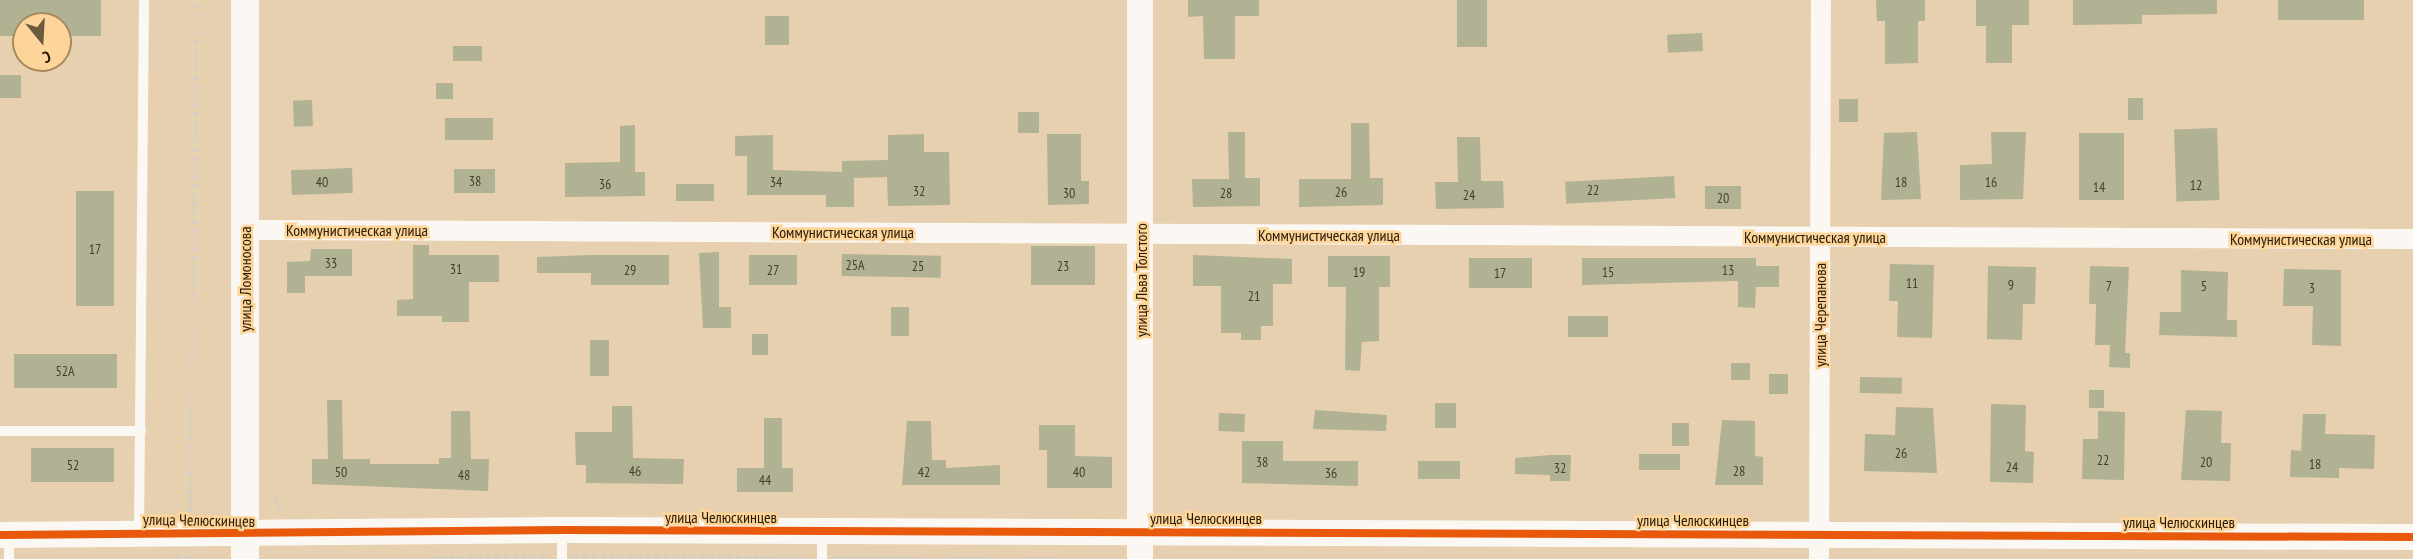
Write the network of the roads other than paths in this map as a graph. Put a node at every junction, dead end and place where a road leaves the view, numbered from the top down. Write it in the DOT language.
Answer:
graph roads {
  1 [pos="144,0"];
  2 [pos="245,0"];
  3 [pos="1140,0"];
  4 [pos="1821,0"];
  5 [pos="244,230"];
  6 [pos="1141,234"];
  7 [pos="1820,237"];
  8 [pos="2413,239"];
  9 [pos="0,431"];
  10 [pos="141,431"];
  11 [pos="562,530"];
  12 [pos="822,531"];
  13 [pos="139,532"];
  14 [pos="1140,532"];
  15 [pos="2413,537"];
  16 [pos="6,543"];
  17 [pos="245,547"];
  18 [pos="1819,547"];
  19 [pos="562,558"];
  20 [pos="822,558"];
  21 [pos="1140,559"];
  1 -- 10 [label="lane"];
  2 -- 5 [label="main road, улица Ломоносова"];
  3 -- 6 [label="street, улица Льва Толстого"];
  4 -- 7 [label="street, улица Черепанова"];
  5 -- 6 [label="street, Коммунистическая улица"];
  5 -- 17 [label="main road, улица Ломоносова"];
  6 -- 7 [label="street, Коммунистическая улица"];
  6 -- 14 [label="street, улица Льва Толстого"];
  7 -- 8 [label="street, Коммунистическая улица"];
  7 -- 18 [label="street, улица Черепанова"];
  9 -- 10 [label="lane"];
  10 -- 13 [label="lane"];
  11 -- 12 [label="street, улица Челюскинцев"];
  11 -- 17 [label="street, улица Челюскинцев"];
  11 -- 19 [label="lane"];
  12 -- 14 [label="street, улица Челюскинцев"];
  12 -- 20 [label="lane"];
  13 -- 16 [label="street, улица Челюскинцев"];
  13 -- 17 [label="street, улица Челюскинцев"];
  14 -- 18 [label="street, улица Челюскинцев"];
  14 -- 21 [label="street, улица Льва Толстого"];
  15 -- 18 [label="street, улица Челюскинцев"];
}
